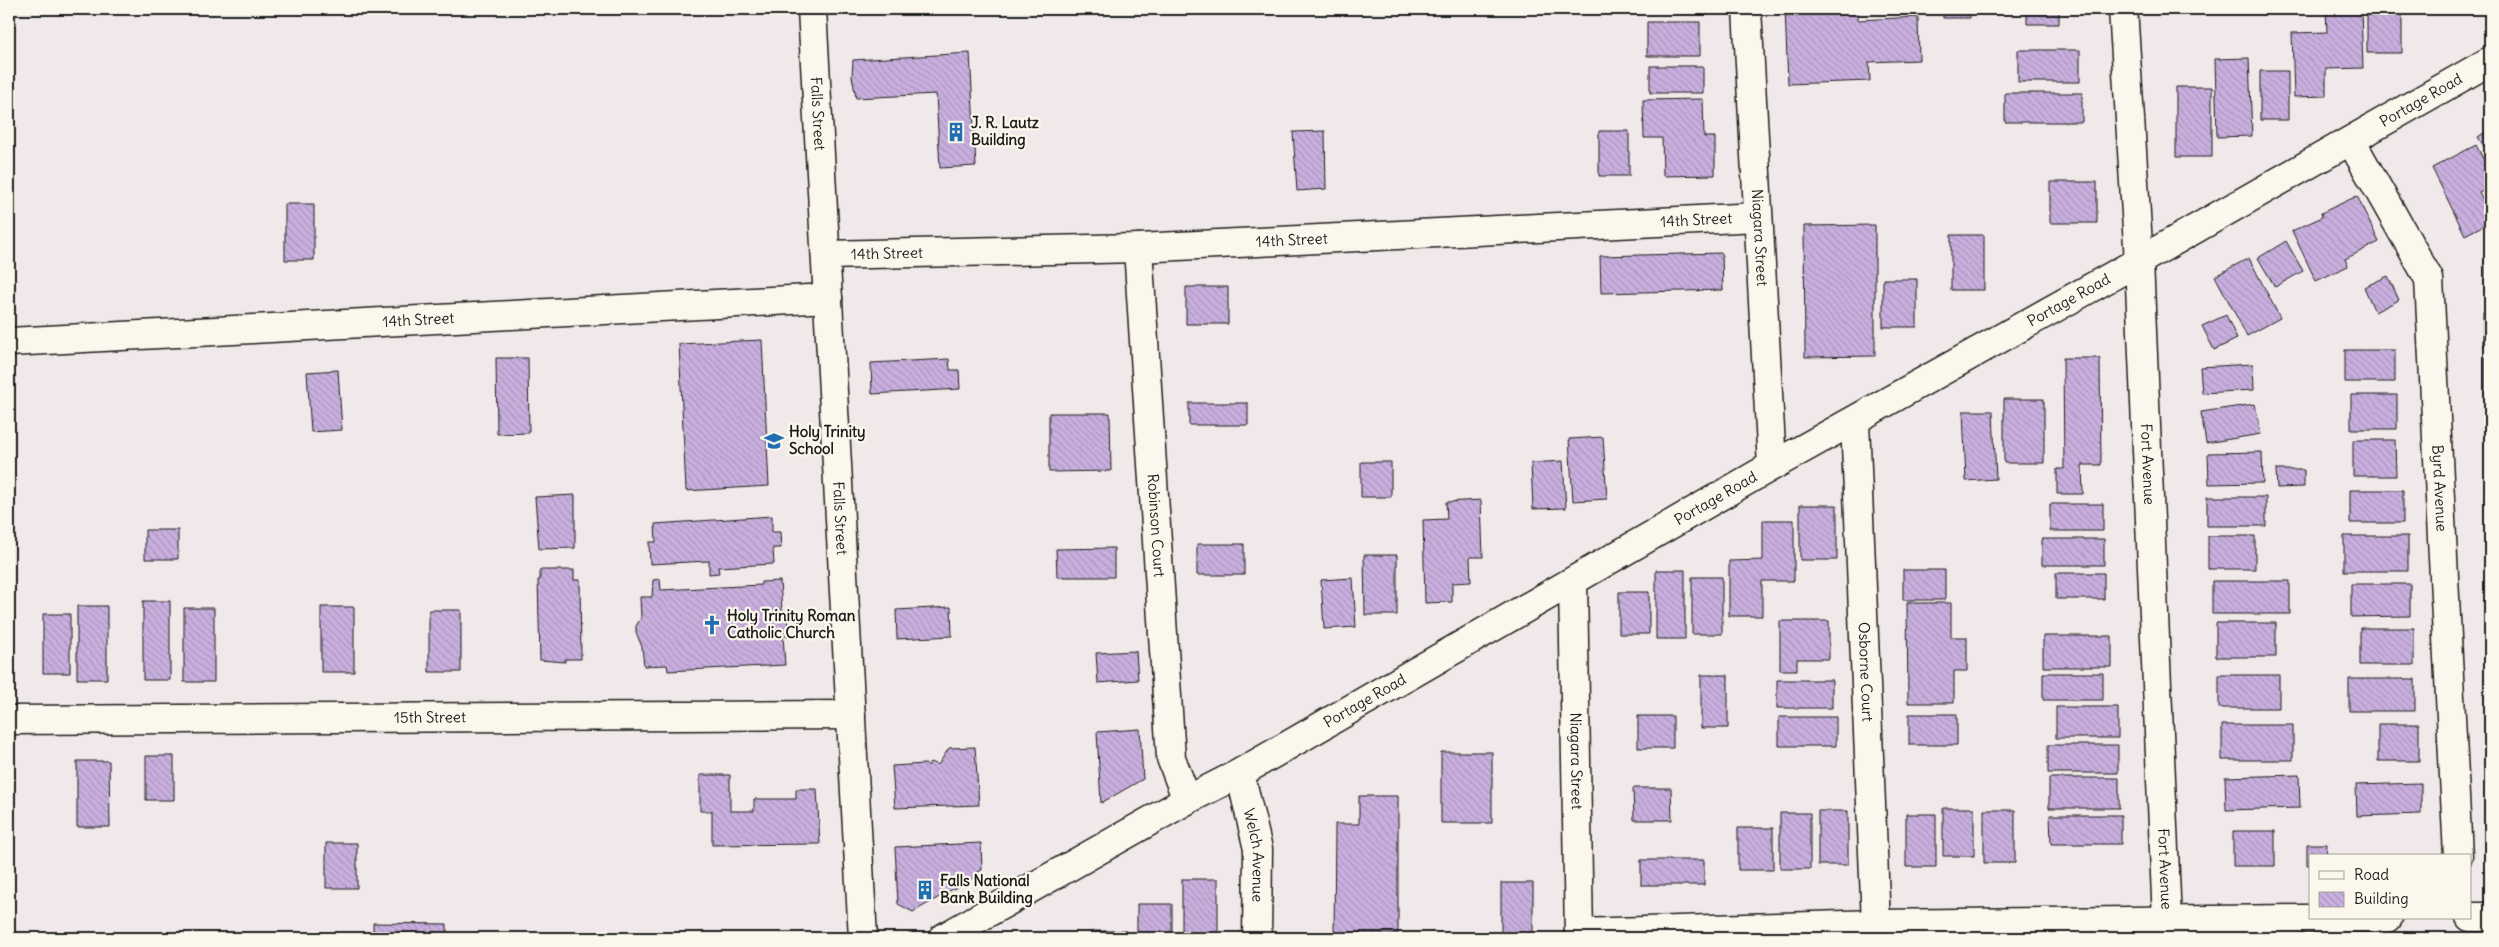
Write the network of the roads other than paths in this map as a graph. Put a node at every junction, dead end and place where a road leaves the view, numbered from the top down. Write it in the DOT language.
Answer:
graph roads {
  1 [pos="812,9"];
  2 [pos="1746,9"];
  3 [pos="2123,9"];
  4 [pos="2490,61"];
  5 [pos="2351,141"];
  6 [pos="1758,217"];
  7 [pos="1138,248"];
  8 [pos="826,255"];
  9 [pos="2139,261"];
  10 [pos="828,298"];
  11 [pos="9,342"];
  12 [pos="1855,421"];
  13 [pos="1772,466"];
  14 [pos="1573,582"];
  15 [pos="851,715"];
  16 [pos="9,720"];
  17 [pos="1240,773"];
  18 [pos="1187,800"];
  19 [pos="2458,854"];
  20 [pos="2490,916"];
  21 [pos="2472,917"];
  22 [pos="2309,919"];
  23 [pos="2168,921"];
  24 [pos="1876,924"];
  25 [pos="1579,936"];
  26 [pos="863,938"];
  27 [pos="943,938"];
  28 [pos="1257,938"];
  1 -- 8 [label="street, Falls Street"];
  2 -- 6 [label="street, Niagara Street"];
  3 -- 9 [label="street, Fort Avenue"];
  4 -- 5 [label="street, Portage Road"];
  5 -- 9 [label="street, Portage Road"];
  5 -- 19 [label="street, Byrd Avenue"];
  6 -- 7 [label="street, 14th Street"];
  6 -- 13 [label="street, Niagara Street"];
  7 -- 8 [label="street, 14th Street"];
  7 -- 18 [label="street, Robinson Court"];
  8 -- 10 [label="street, Falls Street"];
  9 -- 12 [label="street, Portage Road"];
  9 -- 23 [label="street, Fort Avenue"];
  10 -- 11 [label="street, 14th Street"];
  10 -- 15 [label="street, Falls Street"];
  12 -- 13 [label="street, Portage Road"];
  12 -- 24 [label="street, Osborne Court"];
  13 -- 14 [label="street, Portage Road"];
  14 -- 17 [label="street, Portage Road"];
  14 -- 25 [label="street, Niagara Street"];
  15 -- 16 [label="street, 15th Street"];
  15 -- 26 [label="street, Falls Street"];
  17 -- 18 [label="street, Portage Road"];
  17 -- 28 [label="street, Welch Avenue"];
  18 -- 27 [label="street, Portage Road"];
  20 -- 21 [label="street"];
  22 -- 23 [label="street"];
  23 -- 24 [label="street"];
  24 -- 25 [label="street"];
}
